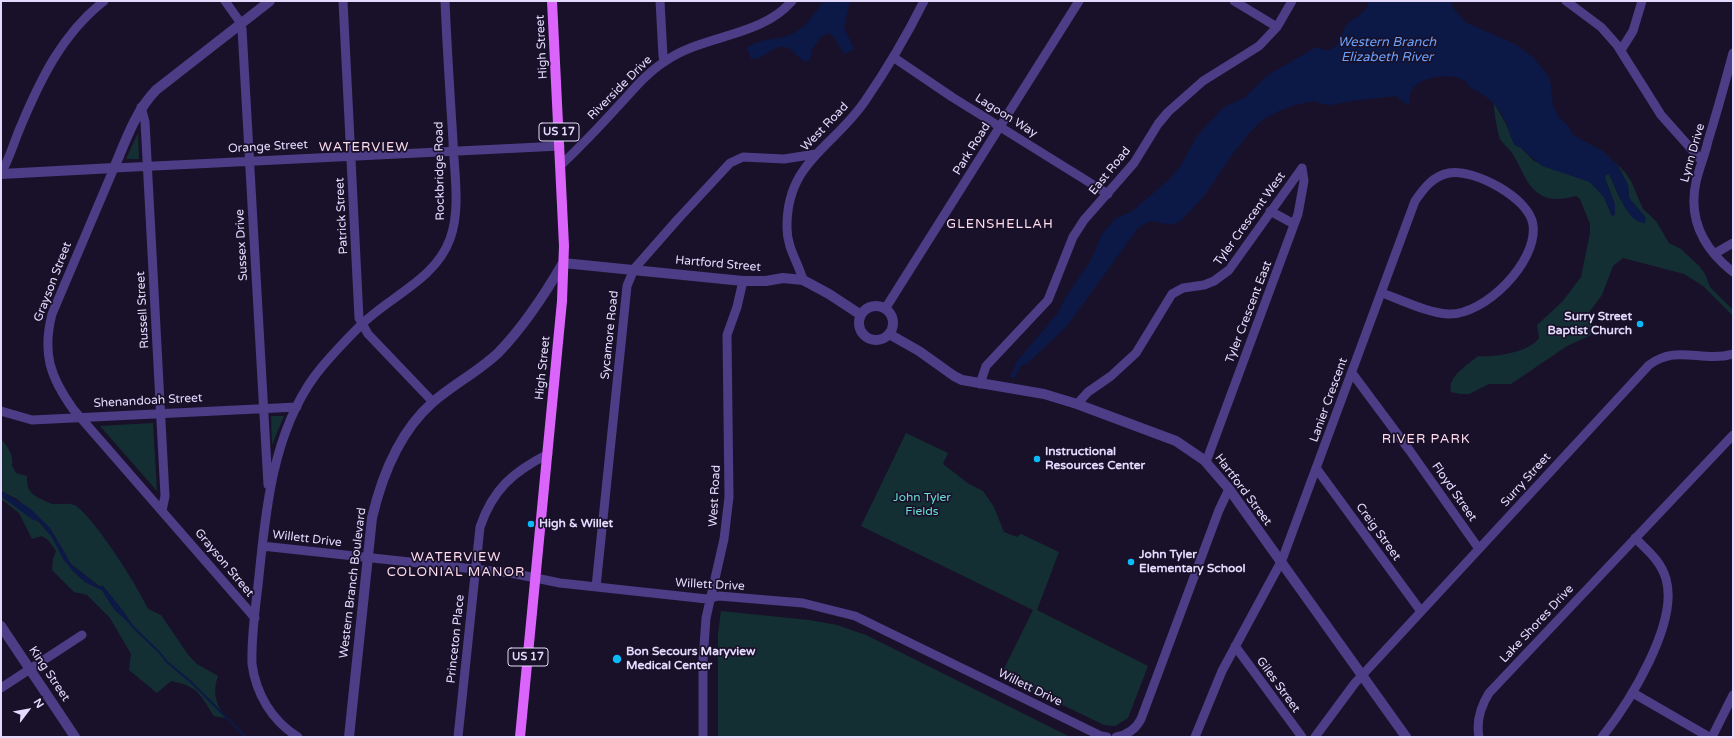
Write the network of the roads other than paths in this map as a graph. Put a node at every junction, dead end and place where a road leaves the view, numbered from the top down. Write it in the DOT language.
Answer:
graph roads {
  1 [pos="104,1"];
  2 [pos="225,1"];
  3 [pos="270,1"];
  4 [pos="343,1"];
  5 [pos="445,1"];
  6 [pos="552,1"];
  7 [pos="660,1"];
  8 [pos="792,1"];
  9 [pos="924,1"];
  10 [pos="1079,1"];
  11 [pos="1234,1"];
  12 [pos="1292,1"];
  13 [pos="1566,1"];
  14 [pos="1642,1"];
  15 [pos="241,24"];
  16 [pos="1277,27"];
  17 [pos="1621,50"];
  18 [pos="1733,53"];
  19 [pos="893,57"];
  20 [pos="664,61"];
  21 [pos="141,107"];
  22 [pos="1000,127"];
  23 [pos="560,146"];
  24 [pos="453,151"];
  25 [pos="816,154"];
  26 [pos="352,156"];
  27 [pos="249,161"];
  28 [pos="1702,161"];
  29 [pos="561,165"];
  30 [pos="148,166"];
  31 [pos="114,168"];
  32 [pos="1302,168"];
  33 [pos="1,173"];
  34 [pos="1108,194"];
  35 [pos="1270,211"];
  36 [pos="1294,224"];
  37 [pos="1733,243"];
  38 [pos="1714,254"];
  39 [pos="564,263"];
  40 [pos="634,269"];
  41 [pos="1733,272"];
  42 [pos="803,280"];
  43 [pos="744,281"];
  44 [pos="1382,293"];
  45 [pos="885,309"];
  46 [pos="861,315"];
  47 [pos="362,324"];
  48 [pos="890,334"];
  49 [pos="1733,354"];
  50 [pos="1352,373"];
  51 [pos="980,384"];
  52 [pos="433,402"];
  53 [pos="1077,404"];
  54 [pos="297,407"];
  55 [pos="262,409"];
  56 [pos="1,411"];
  57 [pos="161,414"];
  58 [pos="81,418"];
  59 [pos="1732,438"];
  60 [pos="548,454"];
  61 [pos="1206,462"];
  62 [pos="1316,468"];
  63 [pos="1229,489"];
  64 [pos="268,493"];
  65 [pos="162,511"];
  66 [pos="1635,538"];
  67 [pos="262,546"];
  68 [pos="1479,549"];
  69 [pos="367,558"];
  70 [pos="1281,563"];
  71 [pos="475,569"];
  72 [pos="536,577"];
  73 [pos="596,587"];
  74 [pos="710,598"];
  75 [pos="1420,610"];
  76 [pos="255,618"];
  77 [pos="1,626"];
  78 [pos="82,635"];
  79 [pos="1235,646"];
  80 [pos="30,669"];
  81 [pos="1362,675"];
  82 [pos="1,688"];
  83 [pos="1633,693"];
  84 [pos="1733,695"];
  85 [pos="75,737"];
  86 [pos="298,737"];
  87 [pos="349,737"];
  88 [pos="458,737"];
  89 [pos="520,737"];
  90 [pos="703,737"];
  91 [pos="1107,737"];
  92 [pos="1116,737"];
  93 [pos="1195,737"];
  94 [pos="1302,737"];
  95 [pos="1315,737"];
  96 [pos="1406,737"];
  97 [pos="1479,737"];
  98 [pos="1602,737"];
  99 [pos="1711,737"];
  1 -- 33 [label="street"];
  2 -- 15 [label="street"];
  3 -- 15 [label="street, Grayson Street"];
  4 -- 26 [label="street, Patrick Street"];
  5 -- 24 [label="street, Rockbridge Road"];
  6 -- 23 [label="main road, High Street / US 17"];
  7 -- 20 [label="street"];
  8 -- 20 [label="street, Riverside Drive"];
  9 -- 19 [label="street, West Road"];
  10 -- 22 [label="street, Park Road"];
  11 -- 16 [label="street"];
  12 -- 16 [label="street, East Road"];
  13 -- 17 [label="street"];
  14 -- 17 [label="street"];
  15 -- 21 [label="street, Grayson Street"];
  15 -- 27 [label="street, Sussex Drive"];
  16 -- 34 [label="street, East Road"];
  17 -- 28 [label="street"];
  18 -- 28 [label="street, Lynn Drive"];
  19 -- 22 [label="street, Lagoon Way"];
  19 -- 25 [label="street, West Road"];
  20 -- 29 [label="street, Riverside Drive"];
  21 -- 30 [label="street, Russell Street"];
  21 -- 31 [label="street, Grayson Street"];
  22 -- 34 [label="street, Lagoon Way"];
  22 -- 45 [label="street, Park Road"];
  23 -- 24 [label="street, Orange Street"];
  23 -- 29 [label="main road, High Street / US 17"];
  24 -- 26 [label="street, Orange Street"];
  24 -- 47 [label="street, Rockbridge Road"];
  25 -- 40 [label="street, Sycamore Road"];
  25 -- 42 [label="street, West Road"];
  26 -- 27 [label="street, Orange Street"];
  26 -- 47 [label="street, Patrick Street"];
  27 -- 30 [label="street, Orange Street"];
  27 -- 55 [label="street, Sussex Drive"];
  28 -- 38 [label="street, Lynn Drive"];
  29 -- 39 [label="main road, High Street / US 17"];
  30 -- 31 [label="street, Orange Street"];
  30 -- 57 [label="street, Russell Street"];
  31 -- 33 [label="street, Orange Street"];
  31 -- 58 [label="street, Grayson Street"];
  32 -- 35 [label="street, Tyler Crescent West"];
  32 -- 36 [label="street, Tyler Crescent East"];
  34 -- 51 [label="street, East Road"];
  35 -- 36 [label="street"];
  35 -- 53 [label="street, Tyler Crescent West"];
  36 -- 61 [label="street, Tyler Crescent East"];
  37 -- 38 [label="street"];
  38 -- 41 [label="street, Lynn Drive"];
  39 -- 40 [label="street, Hartford Street"];
  39 -- 52 [label="street, Western Branch Boulevard"];
  39 -- 60 [label="main road, High Street / US 17"];
  40 -- 43 [label="street, Hartford Street"];
  40 -- 73 [label="street, Sycamore Road"];
  42 -- 43 [label="street, Hartford Street"];
  42 -- 46 [label="street, Hartford Street"];
  43 -- 74 [label="street, West Road"];
  44 -- 44 [label="street, Lanier Crescent"];
  44 -- 50 [label="street, Lanier Crescent"];
  45 -- 46 [label="street"];
  45 -- 48 [label="street"];
  46 -- 48 [label="street"];
  47 -- 52 [label="street, Patrick Street"];
  47 -- 54 [label="street, Rockbridge Road"];
  48 -- 51 [label="street, Hartford Street"];
  49 -- 68 [label="street, Surry Street"];
  50 -- 62 [label="street, Lanier Crescent"];
  50 -- 68 [label="street, Floyd Street"];
  51 -- 53 [label="street, Hartford Street"];
  52 -- 69 [label="street, Western Branch Boulevard"];
  53 -- 61 [label="street, Hartford Street"];
  54 -- 55 [label="street, Shenandoah Street"];
  54 -- 64 [label="street, Rockbridge Road"];
  55 -- 57 [label="street, Shenandoah Street"];
  55 -- 64 [label="street, Sussex Drive"];
  56 -- 58 [label="street, Shenandoah Street"];
  57 -- 58 [label="street, Shenandoah Street"];
  57 -- 65 [label="street, Russell Street"];
  58 -- 65 [label="street, Grayson Street"];
  59 -- 66 [label="street, Lake Shores Drive"];
  60 -- 71 [label="street, Princeton Place"];
  60 -- 72 [label="main road, High Street / US 17"];
  61 -- 63 [label="street, Hartford Street"];
  62 -- 70 [label="street, Lanier Crescent"];
  62 -- 75 [label="street, Creig Street"];
  63 -- 70 [label="street, Hartford Street"];
  63 -- 92 [label="street"];
  64 -- 67 [label="street, Rockbridge Road"];
  65 -- 76 [label="street, Grayson Street"];
  66 -- 83 [label="street"];
  66 -- 97 [label="street, Lake Shores Drive"];
  67 -- 69 [label="street, Willett Drive"];
  67 -- 76 [label="street, Rockbridge Road"];
  68 -- 75 [label="street, Surry Street"];
  69 -- 71 [label="street, Willett Drive"];
  69 -- 87 [label="street, Western Branch Boulevard"];
  70 -- 79 [label="street, Lanier Crescent"];
  70 -- 81 [label="street, Hartford Street"];
  71 -- 72 [label="street, Willett Drive"];
  71 -- 88 [label="street, Princeton Place"];
  72 -- 73 [label="street, Willett Drive"];
  72 -- 89 [label="main road, High Street / US 17"];
  73 -- 74 [label="street, Willett Drive"];
  74 -- 90 [label="street, West Road"];
  74 -- 91 [label="street, Willett Drive"];
  75 -- 81 [label="street, Surry Street"];
  76 -- 86 [label="street, Rockbridge Road"];
  77 -- 80 [label="street, King Street"];
  78 -- 80 [label="street"];
  79 -- 93 [label="street, Lanier Crescent"];
  79 -- 94 [label="street, Giles Street"];
  80 -- 82 [label="street"];
  80 -- 85 [label="street, King Street"];
  81 -- 95 [label="street"];
  81 -- 96 [label="street, Hartford Street"];
  83 -- 98 [label="street"];
  83 -- 99 [label="street"];
  84 -- 99 [label="street"];
}
